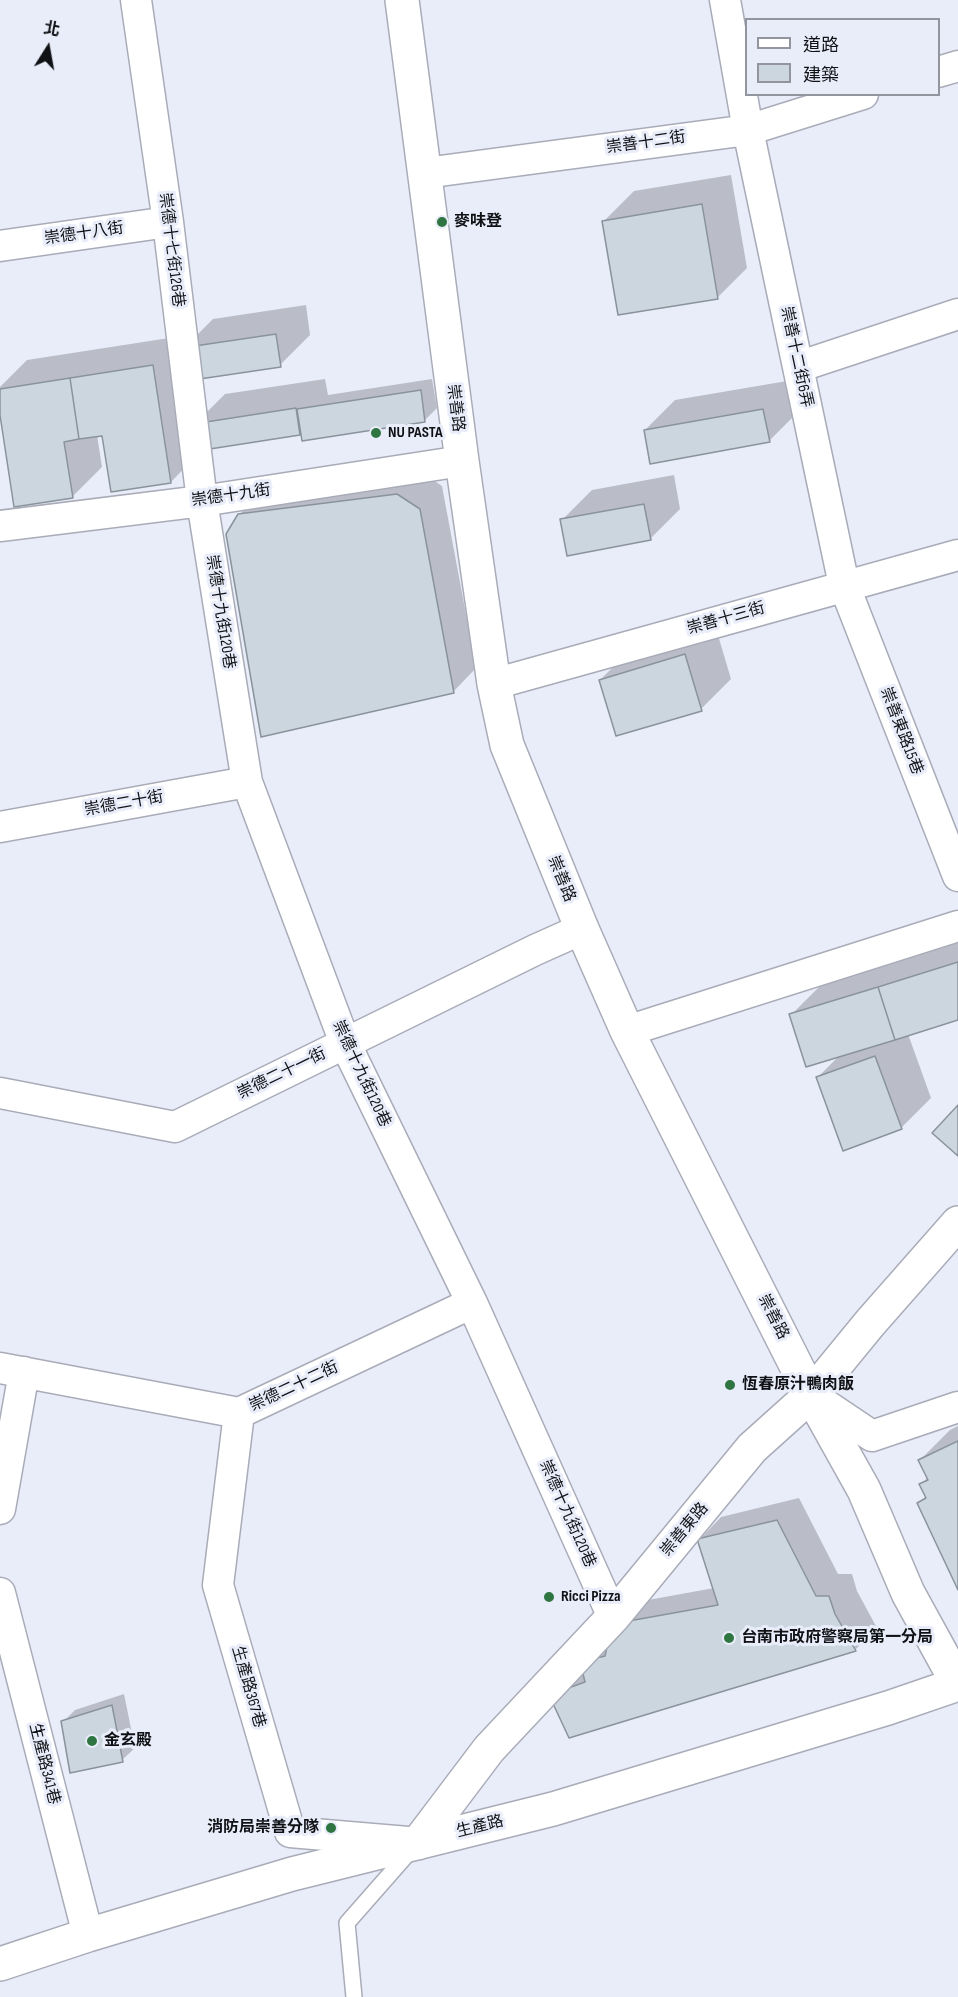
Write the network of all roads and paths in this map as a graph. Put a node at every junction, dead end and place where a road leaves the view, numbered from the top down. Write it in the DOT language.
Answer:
graph roads {
  1 [pos="136,0"];
  2 [pos="402,0"];
  3 [pos="725,0"];
  4 [pos="958,66"];
  5 [pos="940,72"];
  6 [pos="857,96"];
  7 [pos="748,130"];
  8 [pos="425,172"];
  9 [pos="168,222"];
  10 [pos="0,246"];
  11 [pos="958,314"];
  12 [pos="798,367"];
  13 [pos="462,461"];
  14 [pos="202,501"];
  15 [pos="0,526"];
  16 [pos="958,555"];
  17 [pos="844,585"];
  18 [pos="494,684"];
  19 [pos="247,782"];
  20 [pos="0,826"];
  21 [pos="958,876"];
  22 [pos="958,926"];
  23 [pos="582,929"];
  24 [pos="627,1031"];
  25 [pos="345,1043"];
  26 [pos="0,1093"];
  27 [pos="958,1222"];
  28 [pos="472,1303"];
  29 [pos="12,1370"];
  30 [pos="811,1395"];
  31 [pos="958,1407"];
  32 [pos="238,1413"];
  33 [pos="0,1509"];
  34 [pos="0,1593"];
  35 [pos="613,1617"];
  36 [pos="958,1684"];
  37 [pos="418,1843"];
  38 [pos="88,1935"];
  39 [pos="0,1964"];
  40 [pos="354,1997"];
  1 -- 9 [label="street, 崇德十七街126巷"];
  2 -- 8 [label="street, 崇善路"];
  3 -- 7 [label="street, 崇善十二街6弄"];
  4 -- 5 [label="street"];
  6 -- 7 [label="street, 崇善十二街"];
  7 -- 8 [label="street, 崇善十二街"];
  7 -- 12 [label="street, 崇善十二街6弄"];
  8 -- 13 [label="street, 崇善路"];
  9 -- 10 [label="street, 崇德十八街"];
  9 -- 14 [label="street, 崇德十七街126巷"];
  11 -- 12 [label="street"];
  12 -- 17 [label="street, 崇善十二街6弄"];
  13 -- 14 [label="street, 崇德十九街"];
  13 -- 18 [label="street, 崇善路"];
  14 -- 15 [label="street, 崇德十九街"];
  14 -- 19 [label="street, 崇德十九街120巷"];
  16 -- 17 [label="street, 崇善十三街"];
  17 -- 18 [label="street, 崇善十三街"];
  17 -- 21 [label="street, 崇善東路15巷"];
  18 -- 23 [label="street, 崇善路"];
  19 -- 20 [label="street, 崇德二十街"];
  19 -- 25 [label="street, 崇德十九街120巷"];
  22 -- 24 [label="street"];
  23 -- 24 [label="street, 崇善路"];
  23 -- 25 [label="street, 崇德二十一街"];
  24 -- 30 [label="street, 崇善路"];
  25 -- 26 [label="street, 崇德二十一街"];
  25 -- 28 [label="street, 崇德十九街120巷"];
  27 -- 30 [label="street, 崇善東路"];
  28 -- 32 [label="street, 崇德二十二街"];
  28 -- 35 [label="street, 崇德十九街120巷"];
  29 -- 32 [label="street, 崇德二十二街"];
  29 -- 33 [label="street"];
  30 -- 31 [label="street"];
  30 -- 35 [label="street, 崇善東路"];
  30 -- 36 [label="street, 崇善路"];
  32 -- 37 [label="street, 生產路367巷"];
  34 -- 38 [label="street, 生產路341巷"];
  35 -- 37 [label="street, 崇善東路"];
  36 -- 37 [label="street, 生產路"];
  37 -- 38 [label="street, 生產路"];
  37 -- 40 [label="lane"];
  38 -- 39 [label="street, 生產路"];
}
